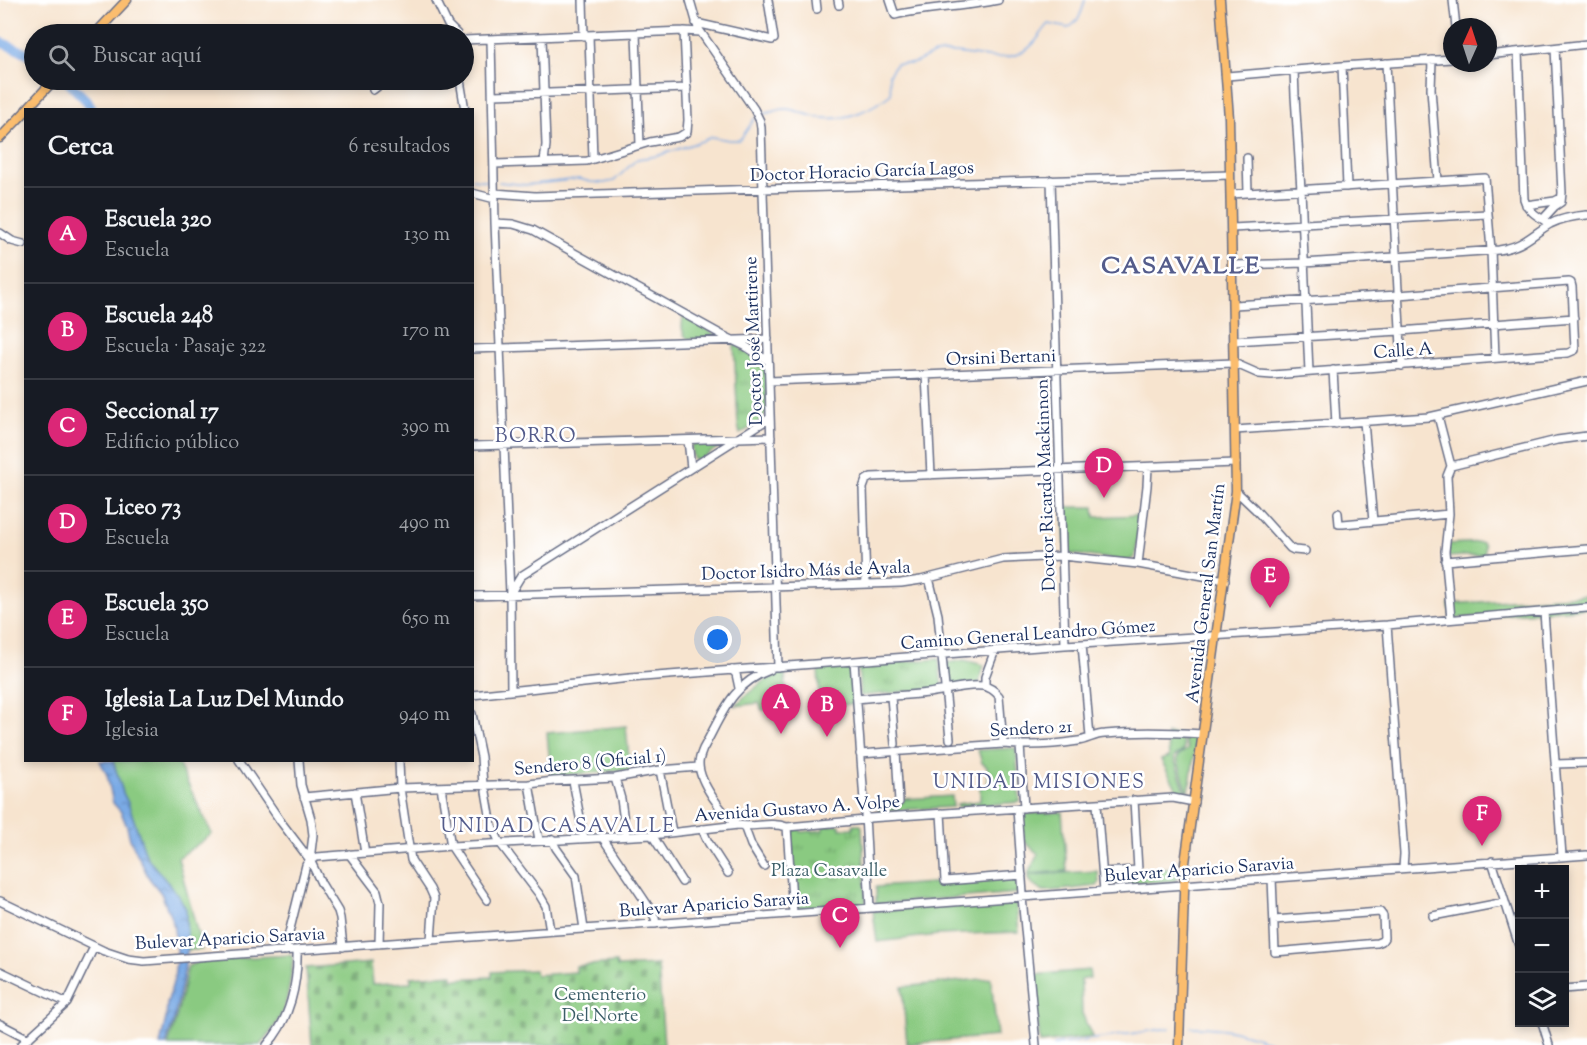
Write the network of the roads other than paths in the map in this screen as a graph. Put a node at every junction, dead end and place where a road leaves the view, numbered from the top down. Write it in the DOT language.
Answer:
graph roads {
  1 [pos="127,0"];
  2 [pos="436,0"];
  3 [pos="583,0"];
  4 [pos="690,0"];
  5 [pos="768,0"];
  6 [pos="816,0"];
  7 [pos="890,0"];
  8 [pos="998,0"];
  9 [pos="1220,0"];
  10 [pos="1453,0"];
  11 [pos="817,9"];
  12 [pos="1455,18"];
  13 [pos="696,23"];
  14 [pos="104,24"];
  15 [pos="449,24"];
  16 [pos="684,31"];
  17 [pos="700,32"];
  18 [pos="636,33"];
  19 [pos="587,35"];
  20 [pos="542,38"];
  21 [pos="491,39"];
  22 [pos="474,40"];
  23 [pos="1587,44"];
  24 [pos="1555,48"];
  25 [pos="1518,52"];
  26 [pos="1497,54"];
  27 [pos="1443,59"];
  28 [pos="1432,60"];
  29 [pos="1386,63"];
  30 [pos="1342,66"];
  31 [pos="1294,70"];
  32 [pos="1227,76"];
  33 [pos="687,88"];
  34 [pos="45,90"];
  35 [pos="462,90"];
  36 [pos="638,90"];
  37 [pos="591,91"];
  38 [pos="544,93"];
  39 [pos="493,94"];
  40 [pos="28,108"];
  41 [pos="465,108"];
  42 [pos="24,112"];
  43 [pos="0,138"];
  44 [pos="640,145"];
  45 [pos="1247,158"];
  46 [pos="593,159"];
  47 [pos="544,162"];
  48 [pos="495,164"];
  49 [pos="1230,175"];
  50 [pos="1051,180"];
  51 [pos="1438,182"];
  52 [pos="1393,184"];
  53 [pos="1347,187"];
  54 [pos="763,190"];
  55 [pos="1301,190"];
  56 [pos="474,193"];
  57 [pos="1248,193"];
  58 [pos="1231,194"];
  59 [pos="495,196"];
  60 [pos="1562,198"];
  61 [pos="1526,205"];
  62 [pos="1487,213"];
  63 [pos="1587,215"];
  64 [pos="1395,219"];
  65 [pos="1543,219"];
  66 [pos="495,223"];
  67 [pos="1550,224"];
  68 [pos="1303,225"];
  69 [pos="1232,228"];
  70 [pos="0,233"];
  71 [pos="24,244"];
  72 [pos="1491,250"];
  73 [pos="1396,257"];
  74 [pos="1304,262"];
  75 [pos="1233,265"];
  76 [pos="1491,287"];
  77 [pos="1398,295"];
  78 [pos="1306,301"];
  79 [pos="1234,305"];
  80 [pos="1574,318"];
  81 [pos="1494,324"];
  82 [pos="1400,331"];
  83 [pos="1307,337"];
  84 [pos="768,339"];
  85 [pos="733,340"];
  86 [pos="1234,341"];
  87 [pos="500,348"];
  88 [pos="474,349"];
  89 [pos="1495,358"];
  90 [pos="768,361"];
  91 [pos="1234,363"];
  92 [pos="1402,366"];
  93 [pos="1057,369"];
  94 [pos="1333,370"];
  95 [pos="1309,372"];
  96 [pos="926,375"];
  97 [pos="769,381"];
  98 [pos="1587,381"];
  99 [pos="1438,416"];
  100 [pos="770,418"];
  101 [pos="1364,422"];
  102 [pos="1336,424"];
  103 [pos="1235,430"];
  104 [pos="1587,436"];
  105 [pos="771,437"];
  106 [pos="738,438"];
  107 [pos="688,440"];
  108 [pos="504,445"];
  109 [pos="474,446"];
  110 [pos="1236,464"];
  111 [pos="1451,466"];
  112 [pos="1148,467"];
  113 [pos="691,468"];
  114 [pos="1061,470"];
  115 [pos="931,474"];
  116 [pos="1236,491"];
  117 [pos="1338,513"];
  118 [pos="1449,514"];
  119 [pos="1373,521"];
  120 [pos="1587,549"];
  121 [pos="1305,551"];
  122 [pos="1062,556"];
  123 [pos="1445,561"];
  124 [pos="1138,564"];
  125 [pos="928,578"];
  126 [pos="1225,580"];
  127 [pos="866,584"];
  128 [pos="776,588"];
  129 [pos="510,594"];
  130 [pos="474,596"];
  131 [pos="1587,608"];
  132 [pos="1544,612"];
  133 [pos="1450,619"];
  134 [pos="1387,625"];
  135 [pos="1217,636"];
  136 [pos="1082,644"];
  137 [pos="1065,645"];
  138 [pos="995,650"];
  139 [pos="942,654"];
  140 [pos="854,661"];
  141 [pos="778,667"];
  142 [pos="732,670"];
  143 [pos="988,687"];
  144 [pos="739,688"];
  145 [pos="511,691"];
  146 [pos="946,691"];
  147 [pos="474,695"];
  148 [pos="891,697"];
  149 [pos="857,699"];
  150 [pos="474,724"];
  151 [pos="1203,734"];
  152 [pos="1090,736"];
  153 [pos="950,739"];
  154 [pos="1003,744"];
  155 [pos="1020,745"];
  156 [pos="895,748"];
  157 [pos="860,754"];
  158 [pos="240,762"];
  159 [pos="299,762"];
  160 [pos="399,762"];
  161 [pos="1587,763"];
  162 [pos="1555,764"];
  163 [pos="699,767"];
  164 [pos="660,770"];
  165 [pos="615,778"];
  166 [pos="573,781"];
  167 [pos="529,784"];
  168 [pos="441,787"];
  169 [pos="400,788"];
  170 [pos="485,789"];
  171 [pos="355,792"];
  172 [pos="304,797"];
  173 [pos="1134,800"];
  174 [pos="899,802"];
  175 [pos="1194,802"];
  176 [pos="1097,804"];
  177 [pos="1021,809"];
  178 [pos="941,813"];
  179 [pos="865,820"];
  180 [pos="741,826"];
  181 [pos="787,827"];
  182 [pos="702,829"];
  183 [pos="672,832"];
  184 [pos="652,835"];
  185 [pos="627,836"];
  186 [pos="602,837"];
  187 [pos="584,838"];
  188 [pos="552,839"];
  189 [pos="539,840"];
  190 [pos="500,843"];
  191 [pos="451,846"];
  192 [pos="409,850"];
  193 [pos="365,853"];
  194 [pos="349,854"];
  195 [pos="1587,855"];
  196 [pos="1562,856"];
  197 [pos="310,860"];
  198 [pos="1492,861"];
  199 [pos="764,866"];
  200 [pos="1403,868"];
  201 [pos="1102,872"];
  202 [pos="728,873"];
  203 [pos="1022,875"];
  204 [pos="1272,878"];
  205 [pos="682,882"];
  206 [pos="1184,885"];
  207 [pos="1104,891"];
  208 [pos="1022,897"];
  209 [pos="487,900"];
  210 [pos="0,901"];
  211 [pos="1505,902"];
  212 [pos="870,908"];
  213 [pos="794,914"];
  214 [pos="1433,916"];
  215 [pos="1274,920"];
  216 [pos="656,924"];
  217 [pos="584,929"];
  218 [pos="550,931"];
  219 [pos="1515,933"];
  220 [pos="431,940"];
  221 [pos="378,944"];
  222 [pos="344,946"];
  223 [pos="94,947"];
  224 [pos="297,950"];
  225 [pos="286,951"];
  226 [pos="0,971"];
  227 [pos="1587,987"];
  228 [pos="1569,989"];
  229 [pos="67,1003"];
  230 [pos="0,1024"];
  231 [pos="1543,1027"];
  232 [pos="27,1038"];
  233 [pos="21,1045"];
  234 [pos="267,1045"];
  235 [pos="1036,1045"];
  236 [pos="1179,1045"];
  237 [pos="1549,1045"];
  1 -- 14 [label="main road"];
  2 -- 15 [label="street"];
  3 -- 19 [label="street"];
  4 -- 13 [label="street, Doctor José Martirene"];
  5 -- 13 [label="street"];
  6 -- 11 [label="street"];
  7 -- 8 [label="street"];
  9 -- 32 [label="main road, Avenida General San Martín"];
  10 -- 12 [label="street"];
  13 -- 17 [label="street, Doctor José Martirene"];
  16 -- 17 [label="street"];
  16 -- 18 [label="street"];
  16 -- 33 [label="street"];
  17 -- 54 [label="street, Doctor José Martirene"];
  18 -- 19 [label="street"];
  18 -- 36 [label="street"];
  19 -- 20 [label="street"];
  19 -- 37 [label="street"];
  20 -- 21 [label="street"];
  20 -- 38 [label="street"];
  21 -- 22 [label="street"];
  21 -- 39 [label="street"];
  23 -- 24 [label="street"];
  24 -- 25 [label="street"];
  24 -- 60 [label="street"];
  25 -- 26 [label="street"];
  25 -- 61 [label="street"];
  27 -- 28 [label="street"];
  28 -- 29 [label="street"];
  28 -- 51 [label="street"];
  29 -- 30 [label="street"];
  29 -- 52 [label="street"];
  30 -- 31 [label="street"];
  30 -- 53 [label="street"];
  31 -- 32 [label="street"];
  31 -- 55 [label="street"];
  32 -- 49 [label="main road, Avenida General San Martín"];
  33 -- 36 [label="street"];
  33 -- 44 [label="street"];
  34 -- 40 [label="main road"];
  35 -- 41 [label="street"];
  36 -- 37 [label="street"];
  36 -- 44 [label="street"];
  37 -- 38 [label="street"];
  37 -- 46 [label="street"];
  38 -- 39 [label="street"];
  38 -- 47 [label="street"];
  39 -- 48 [label="street"];
  42 -- 43 [label="main road"];
  44 -- 46 [label="street"];
  45 -- 57 [label="street"];
  46 -- 47 [label="street"];
  47 -- 48 [label="street"];
  48 -- 59 [label="street"];
  49 -- 50 [label="street, Doctor Horacio García Lagos"];
  49 -- 58 [label="main road, Avenida General San Martín"];
  50 -- 54 [label="street, Doctor Horacio García Lagos"];
  50 -- 93 [label="street, Doctor Ricardo Mackinnon"];
  51 -- 52 [label="street"];
  51 -- 62 [label="street"];
  52 -- 53 [label="street"];
  52 -- 64 [label="street"];
  53 -- 55 [label="street"];
  54 -- 59 [label="street, Doctor Horacio García Lagos"];
  54 -- 84 [label="street, Doctor José Martirene"];
  55 -- 57 [label="street"];
  55 -- 68 [label="street"];
  56 -- 59 [label="street, Doctor Horacio García Lagos"];
  57 -- 58 [label="street"];
  58 -- 69 [label="main road, Avenida General San Martín"];
  59 -- 66 [label="street"];
  60 -- 61 [label="street"];
  60 -- 65 [label="street"];
  61 -- 65 [label="street"];
  62 -- 64 [label="street"];
  62 -- 72 [label="street"];
  63 -- 67 [label="street"];
  64 -- 68 [label="street"];
  64 -- 73 [label="street"];
  65 -- 67 [label="street"];
  66 -- 85 [label="street"];
  66 -- 87 [label="street"];
  67 -- 72 [label="street"];
  68 -- 69 [label="street"];
  68 -- 74 [label="street"];
  69 -- 75 [label="main road, Avenida General San Martín"];
  70 -- 71 [label="street"];
  72 -- 73 [label="street"];
  72 -- 76 [label="street"];
  73 -- 74 [label="street"];
  73 -- 77 [label="street"];
  74 -- 75 [label="street"];
  74 -- 78 [label="street"];
  75 -- 79 [label="main road, Avenida General San Martín"];
  76 -- 77 [label="street"];
  76 -- 80 [label="street"];
  76 -- 81 [label="street"];
  77 -- 78 [label="street"];
  77 -- 82 [label="street"];
  78 -- 79 [label="street"];
  78 -- 83 [label="street"];
  79 -- 86 [label="main road, Avenida General San Martín"];
  80 -- 81 [label="street"];
  80 -- 89 [label="street, Calle A"];
  81 -- 82 [label="street"];
  81 -- 89 [label="street"];
  82 -- 83 [label="street"];
  82 -- 92 [label="street"];
  83 -- 86 [label="street"];
  83 -- 95 [label="street"];
  84 -- 85 [label="street"];
  84 -- 90 [label="street, Doctor José Martirene"];
  85 -- 87 [label="street"];
  85 -- 90 [label="street"];
  86 -- 91 [label="main road, Avenida General San Martín"];
  87 -- 88 [label="street"];
  87 -- 108 [label="street"];
  89 -- 92 [label="street, Calle A"];
  90 -- 97 [label="street, Doctor José Martirene"];
  91 -- 93 [label="street, Orsini Bertani"];
  91 -- 95 [label="street, Calle A"];
  91 -- 103 [label="main road, Avenida General San Martín"];
  92 -- 94 [label="street, Calle A"];
  93 -- 96 [label="street, Orsini Bertani"];
  93 -- 114 [label="street, Doctor Ricardo Mackinnon"];
  94 -- 95 [label="street, Calle A"];
  94 -- 102 [label="street"];
  96 -- 97 [label="street, Orsini Bertani"];
  96 -- 115 [label="street"];
  97 -- 100 [label="street, Doctor José Martirene"];
  98 -- 99 [label="street"];
  99 -- 101 [label="street"];
  99 -- 111 [label="street"];
  100 -- 105 [label="street, Doctor José Martirene"];
  100 -- 106 [label="street"];
  101 -- 102 [label="street"];
  101 -- 119 [label="street"];
  102 -- 103 [label="street"];
  103 -- 110 [label="main road, Avenida General San Martín"];
  104 -- 111 [label="street"];
  105 -- 106 [label="street"];
  105 -- 128 [label="street, Doctor José Martirene"];
  106 -- 107 [label="street"];
  106 -- 113 [label="street"];
  107 -- 108 [label="street"];
  107 -- 113 [label="street"];
  108 -- 109 [label="street"];
  108 -- 129 [label="street"];
  110 -- 112 [label="street"];
  110 -- 116 [label="main road, Avenida General San Martín"];
  111 -- 118 [label="street"];
  112 -- 114 [label="street"];
  112 -- 124 [label="street"];
  113 -- 129 [label="street"];
  114 -- 115 [label="street"];
  114 -- 122 [label="street, Doctor Ricardo Mackinnon"];
  115 -- 127 [label="street"];
  116 -- 121 [label="street"];
  116 -- 126 [label="main road, Avenida General San Martín"];
  117 -- 119 [label="street"];
  118 -- 119 [label="street"];
  118 -- 123 [label="street"];
  120 -- 123 [label="street"];
  122 -- 124 [label="street, Doctor Isidro Más de Ayala"];
  122 -- 125 [label="street, Doctor Isidro Más de Ayala"];
  122 -- 137 [label="street, Doctor Ricardo Mackinnon"];
  123 -- 133 [label="street"];
  124 -- 126 [label="street, Doctor Isidro Más de Ayala"];
  125 -- 127 [label="street, Doctor Isidro Más de Ayala"];
  125 -- 139 [label="street"];
  126 -- 135 [label="main road, Avenida General San Martín"];
  127 -- 128 [label="street, Doctor Isidro Más de Ayala"];
  128 -- 129 [label="street, Doctor Isidro Más de Ayala"];
  128 -- 141 [label="street, Doctor José Martirene"];
  129 -- 130 [label="street, Doctor Isidro Más de Ayala"];
  129 -- 145 [label="street"];
  131 -- 132 [label="street, Camino General Leandro Gómez"];
  132 -- 133 [label="street, Camino General Leandro Gómez"];
  132 -- 162 [label="street"];
  133 -- 134 [label="street, Camino General Leandro Gómez"];
  134 -- 135 [label="street, Camino General Leandro Gómez"];
  134 -- 200 [label="street"];
  135 -- 136 [label="street, Camino General Leandro Gómez"];
  135 -- 151 [label="main road, Avenida General San Martín"];
  136 -- 137 [label="street, Camino General Leandro Gómez"];
  136 -- 152 [label="street"];
  137 -- 138 [label="street, Camino General Leandro Gómez"];
  138 -- 139 [label="street, Camino General Leandro Gómez"];
  138 -- 143 [label="street"];
  139 -- 140 [label="street, Camino General Leandro Gómez"];
  139 -- 146 [label="street"];
  140 -- 141 [label="street, Camino General Leandro Gómez"];
  140 -- 149 [label="street"];
  141 -- 142 [label="street, Camino General Leandro Gómez"];
  141 -- 144 [label="street"];
  142 -- 144 [label="street"];
  142 -- 145 [label="street, Camino General Leandro Gómez"];
  143 -- 146 [label="street"];
  143 -- 154 [label="street"];
  144 -- 163 [label="street"];
  145 -- 147 [label="street, Camino General Leandro Gómez"];
  146 -- 148 [label="street"];
  146 -- 153 [label="street"];
  148 -- 149 [label="street"];
  148 -- 156 [label="street"];
  149 -- 157 [label="street"];
  150 -- 170 [label="street"];
  151 -- 152 [label="street, Sendero 21"];
  151 -- 175 [label="main road, Avenida General San Martín"];
  152 -- 155 [label="street, Sendero 21"];
  154 -- 155 [label="street, Sendero 21"];
  154 -- 156 [label="street, Sendero 21"];
  155 -- 177 [label="street"];
  156 -- 157 [label="street, Sendero 21"];
  156 -- 174 [label="street"];
  157 -- 179 [label="street"];
  158 -- 197 [label="street"];
  159 -- 172 [label="street"];
  160 -- 169 [label="street"];
  161 -- 162 [label="street"];
  162 -- 196 [label="street"];
  163 -- 164 [label="street, Sendero 8 (Oficial 1)"];
  163 -- 180 [label="street"];
  164 -- 165 [label="street, Sendero 8 (Oficial 1)"];
  164 -- 183 [label="street"];
  165 -- 166 [label="street, Sendero 8 (Oficial 1)"];
  165 -- 185 [label="street"];
  166 -- 167 [label="street, Sendero 8 (Oficial 1)"];
  166 -- 187 [label="street"];
  167 -- 170 [label="street, Sendero 8 (Oficial 1)"];
  167 -- 189 [label="street"];
  168 -- 169 [label="street, Sendero 8 (Oficial 1)"];
  168 -- 170 [label="street, Sendero 8 (Oficial 1)"];
  168 -- 191 [label="street"];
  169 -- 171 [label="street, Sendero 8 (Oficial 1)"];
  169 -- 192 [label="street"];
  170 -- 190 [label="street"];
  171 -- 172 [label="street, Sendero 8 (Oficial 1)"];
  171 -- 193 [label="street"];
  172 -- 197 [label="street"];
  173 -- 175 [label="street, Avenida Gustavo A. Volpe"];
  173 -- 176 [label="street, Avenida Gustavo A. Volpe"];
  173 -- 201 [label="street"];
  175 -- 206 [label="main road, Avenida General San Martín"];
  176 -- 177 [label="street, Avenida Gustavo A. Volpe"];
  176 -- 201 [label="street"];
  177 -- 178 [label="street, Avenida Gustavo A. Volpe"];
  177 -- 203 [label="street"];
  178 -- 179 [label="street, Avenida Gustavo A. Volpe"];
  178 -- 203 [label="street"];
  179 -- 181 [label="street, Avenida Gustavo A. Volpe"];
  179 -- 212 [label="street"];
  180 -- 181 [label="street, Avenida Gustavo A. Volpe"];
  180 -- 182 [label="street, Avenida Gustavo A. Volpe"];
  180 -- 199 [label="street"];
  181 -- 213 [label="street"];
  182 -- 183 [label="street, Avenida Gustavo A. Volpe"];
  182 -- 202 [label="street"];
  183 -- 184 [label="street, Avenida Gustavo A. Volpe"];
  184 -- 185 [label="street, Avenida Gustavo A. Volpe"];
  184 -- 205 [label="street"];
  185 -- 186 [label="street, Avenida Gustavo A. Volpe"];
  186 -- 187 [label="street, Avenida Gustavo A. Volpe"];
  186 -- 216 [label="street"];
  187 -- 188 [label="street, Avenida Gustavo A. Volpe"];
  188 -- 189 [label="street, Avenida Gustavo A. Volpe"];
  188 -- 217 [label="street"];
  189 -- 190 [label="street, Avenida Gustavo A. Volpe"];
  190 -- 191 [label="street, Avenida Gustavo A. Volpe"];
  190 -- 218 [label="street"];
  191 -- 192 [label="street, Avenida Gustavo A. Volpe"];
  191 -- 209 [label="street"];
  192 -- 193 [label="street, Avenida Gustavo A. Volpe"];
  192 -- 220 [label="street"];
  193 -- 194 [label="street, Avenida Gustavo A. Volpe"];
  194 -- 197 [label="street, Avenida Gustavo A. Volpe"];
  194 -- 221 [label="street"];
  195 -- 196 [label="street, Bulevar Aparicio Saravia"];
  196 -- 198 [label="street, Bulevar Aparicio Saravia"];
  197 -- 222 [label="street"];
  197 -- 225 [label="street"];
  198 -- 200 [label="street, Bulevar Aparicio Saravia"];
  198 -- 211 [label="street"];
  200 -- 204 [label="street, Bulevar Aparicio Saravia"];
  201 -- 207 [label="street"];
  203 -- 208 [label="street"];
  204 -- 206 [label="street, Bulevar Aparicio Saravia"];
  204 -- 215 [label="street"];
  206 -- 207 [label="street, Bulevar Aparicio Saravia"];
  206 -- 236 [label="main road, Avenida General San Martín"];
  207 -- 208 [label="street, Bulevar Aparicio Saravia"];
  208 -- 212 [label="street, Bulevar Aparicio Saravia"];
  208 -- 235 [label="street"];
  210 -- 223 [label="street, Bulevar Aparicio Saravia"];
  211 -- 214 [label="street"];
  211 -- 219 [label="street"];
  212 -- 213 [label="street, Bulevar Aparicio Saravia"];
  213 -- 216 [label="street, Bulevar Aparicio Saravia"];
  215 -- 215 [label="street"];
  216 -- 217 [label="street, Bulevar Aparicio Saravia"];
  217 -- 218 [label="street, Bulevar Aparicio Saravia"];
  218 -- 220 [label="street, Bulevar Aparicio Saravia"];
  220 -- 221 [label="street, Bulevar Aparicio Saravia"];
  221 -- 222 [label="street, Bulevar Aparicio Saravia"];
  222 -- 224 [label="street, Bulevar Aparicio Saravia"];
  223 -- 225 [label="street, Bulevar Aparicio Saravia"];
  223 -- 229 [label="street"];
  224 -- 225 [label="street, Bulevar Aparicio Saravia"];
  224 -- 234 [label="street"];
  226 -- 229 [label="street"];
  227 -- 228 [label="street"];
  229 -- 232 [label="street"];
  230 -- 232 [label="street"];
  231 -- 237 [label="street"];
  232 -- 233 [label="street"];
}
